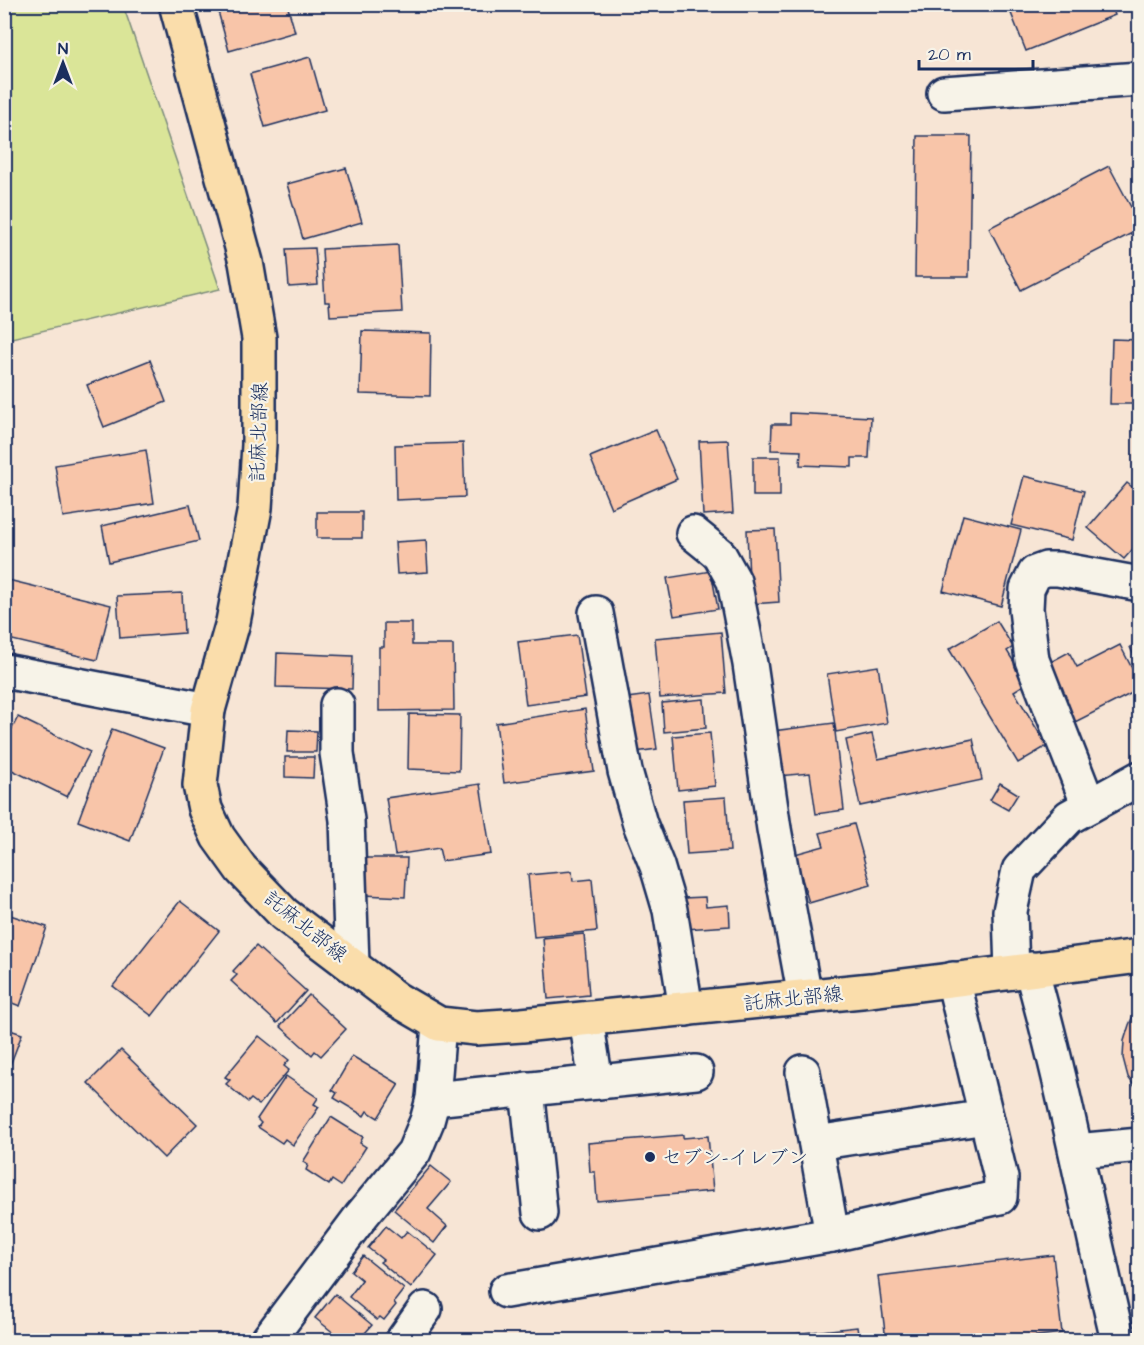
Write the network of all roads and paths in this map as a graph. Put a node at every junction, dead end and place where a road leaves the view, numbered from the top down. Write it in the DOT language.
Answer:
graph roads {
  1 [pos="176,4"];
  2 [pos="1140,79"];
  3 [pos="944,93"];
  4 [pos="693,533"];
  5 [pos="1140,584"];
  6 [pos="596,613"];
  7 [pos="4,671"];
  8 [pos="338,705"];
  9 [pos="208,710"];
  10 [pos="1140,777"];
  11 [pos="1089,806"];
  12 [pos="1140,956"];
  13 [pos="352,964"];
  14 [pos="1022,970"];
  15 [pos="953,979"];
  16 [pos="805,997"];
  17 [pos="686,1009"];
  18 [pos="586,1019"];
  19 [pos="440,1024"];
  20 [pos="696,1072"];
  21 [pos="803,1072"];
  22 [pos="596,1082"];
  23 [pos="527,1089"];
  24 [pos="433,1099"];
  25 [pos="986,1117"];
  26 [pos="816,1143"];
  27 [pos="1140,1145"];
  28 [pos="1076,1151"];
  29 [pos="540,1213"];
  30 [pos="832,1235"];
  31 [pos="506,1291"];
  32 [pos="425,1309"];
  33 [pos="268,1341"];
  34 [pos="403,1341"];
  35 [pos="1118,1341"];
  1 -- 9 [label="main road, 託麻北部線"];
  2 -- 3 [label="street"];
  4 -- 16 [label="street"];
  5 -- 11 [label="street"];
  6 -- 17 [label="street"];
  7 -- 9 [label="street"];
  8 -- 13 [label="street"];
  9 -- 13 [label="main road, 託麻北部線"];
  10 -- 11 [label="street"];
  11 -- 14 [label="street"];
  12 -- 14 [label="main road, 託麻北部線"];
  13 -- 19 [label="main road, 託麻北部線"];
  14 -- 15 [label="main road, 託麻北部線"];
  14 -- 28 [label="street"];
  15 -- 16 [label="main road, 託麻北部線"];
  15 -- 25 [label="street"];
  16 -- 17 [label="main road, 託麻北部線"];
  17 -- 18 [label="main road, 託麻北部線"];
  18 -- 19 [label="main road, 託麻北部線"];
  18 -- 22 [label="street"];
  19 -- 24 [label="street"];
  20 -- 22 [label="street"];
  21 -- 26 [label="street"];
  22 -- 23 [label="street"];
  23 -- 24 [label="street"];
  23 -- 29 [label="street"];
  24 -- 33 [label="street"];
  25 -- 26 [label="street"];
  25 -- 30 [label="street"];
  26 -- 30 [label="street"];
  27 -- 28 [label="street"];
  28 -- 35 [label="street"];
  30 -- 31 [label="street"];
  32 -- 34 [label="street"];
}
